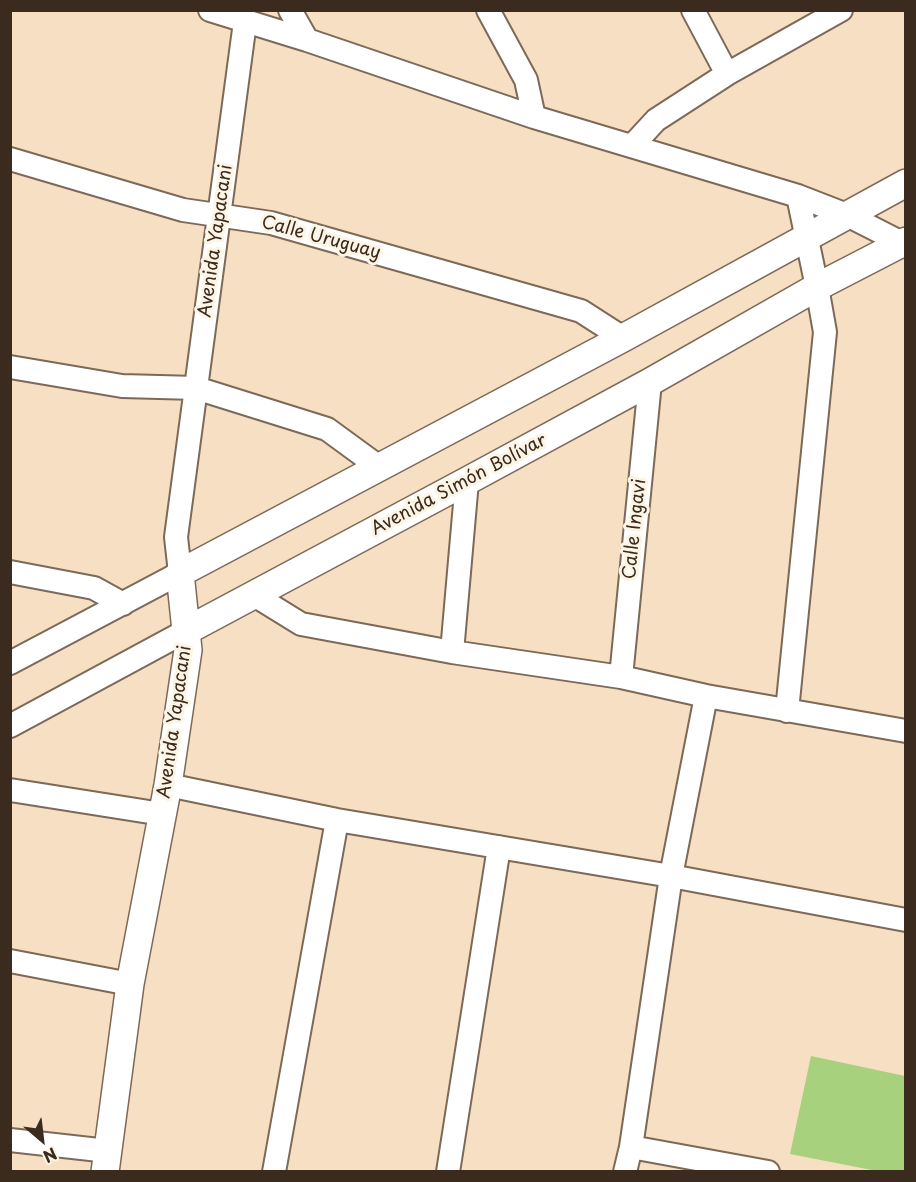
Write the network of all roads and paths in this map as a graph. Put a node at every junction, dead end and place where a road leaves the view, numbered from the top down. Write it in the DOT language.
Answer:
graph roads {
  1 [pos="210,10"];
  2 [pos="290,10"];
  3 [pos="488,10"];
  4 [pos="693,10"];
  5 [pos="836,12"];
  6 [pos="245,22"];
  7 [pos="307,40"];
  8 [pos="727,74"];
  9 [pos="534,117"];
  10 [pos="632,146"];
  11 [pos="10,159"];
  12 [pos="906,183"];
  13 [pos="798,196"];
  14 [pos="219,214"];
  15 [pos="847,214"];
  16 [pos="805,237"];
  17 [pos="904,243"];
  18 [pos="817,287"];
  19 [pos="624,338"];
  20 [pos="10,367"];
  21 [pos="650,382"];
  22 [pos="196,388"];
  23 [pos="380,467"];
  24 [pos="467,481"];
  25 [pos="10,572"];
  26 [pos="180,573"];
  27 [pos="254,595"];
  28 [pos="123,604"];
  29 [pos="186,631"];
  30 [pos="452,652"];
  31 [pos="10,663"];
  32 [pos="621,677"];
  33 [pos="706,696"];
  34 [pos="787,711"];
  35 [pos="10,726"];
  36 [pos="906,731"];
  37 [pos="168,786"];
  38 [pos="10,790"];
  39 [pos="162,814"];
  40 [pos="337,820"];
  41 [pos="499,847"];
  42 [pos="671,876"];
  43 [pos="906,920"];
  44 [pos="10,961"];
  45 [pos="130,984"];
  46 [pos="10,1140"];
  47 [pos="631,1147"];
  48 [pos="107,1161"];
  49 [pos="274,1172"];
  50 [pos="448,1172"];
  51 [pos="625,1172"];
  52 [pos="768,1172"];
  1 -- 6 [label="street"];
  2 -- 7 [label="street"];
  3 -- 9 [label="street"];
  4 -- 8 [label="street"];
  5 -- 8 [label="street"];
  6 -- 7 [label="street"];
  6 -- 14 [label="street, Avenida Yapacani"];
  7 -- 9 [label="street"];
  8 -- 10 [label="street"];
  9 -- 10 [label="street"];
  10 -- 13 [label="street"];
  11 -- 14 [label="street, Calle Uruguay"];
  12 -- 15 [label="street"];
  13 -- 15 [label="street"];
  13 -- 16 [label="street"];
  14 -- 19 [label="street, Calle Uruguay"];
  14 -- 22 [label="street, Avenida Yapacani"];
  15 -- 16 [label="street"];
  15 -- 17 [label="street"];
  16 -- 18 [label="street"];
  16 -- 19 [label="street"];
  17 -- 18 [label="street, Avenida Simón Bolívar"];
  18 -- 21 [label="street, Avenida Simón Bolívar"];
  18 -- 34 [label="street"];
  19 -- 23 [label="street"];
  20 -- 22 [label="street"];
  21 -- 24 [label="street, Avenida Simón Bolívar"];
  21 -- 32 [label="street, Calle Ingavi"];
  22 -- 23 [label="street"];
  22 -- 26 [label="street, Avenida Yapacani"];
  23 -- 26 [label="street"];
  24 -- 27 [label="street, Avenida Simón Bolívar"];
  24 -- 30 [label="street"];
  25 -- 28 [label="street"];
  26 -- 28 [label="street"];
  26 -- 29 [label="street, Avenida Yapacani"];
  27 -- 29 [label="street, Avenida Simón Bolívar"];
  27 -- 30 [label="street"];
  28 -- 31 [label="street"];
  29 -- 35 [label="street, Avenida Simón Bolívar"];
  29 -- 37 [label="street, Avenida Yapacani"];
  30 -- 32 [label="street"];
  32 -- 33 [label="street"];
  33 -- 34 [label="street"];
  33 -- 42 [label="street"];
  34 -- 36 [label="street"];
  37 -- 39 [label="street, Avenida Yapacani"];
  37 -- 40 [label="street"];
  38 -- 39 [label="street"];
  39 -- 45 [label="street, Avenida Yapacani"];
  40 -- 41 [label="street"];
  40 -- 49 [label="street"];
  41 -- 42 [label="street"];
  41 -- 50 [label="street"];
  42 -- 43 [label="street"];
  42 -- 47 [label="street"];
  44 -- 45 [label="street"];
  45 -- 48 [label="street, Avenida Yapacani"];
  46 -- 48 [label="street"];
  47 -- 51 [label="street"];
  47 -- 52 [label="street"];
}
